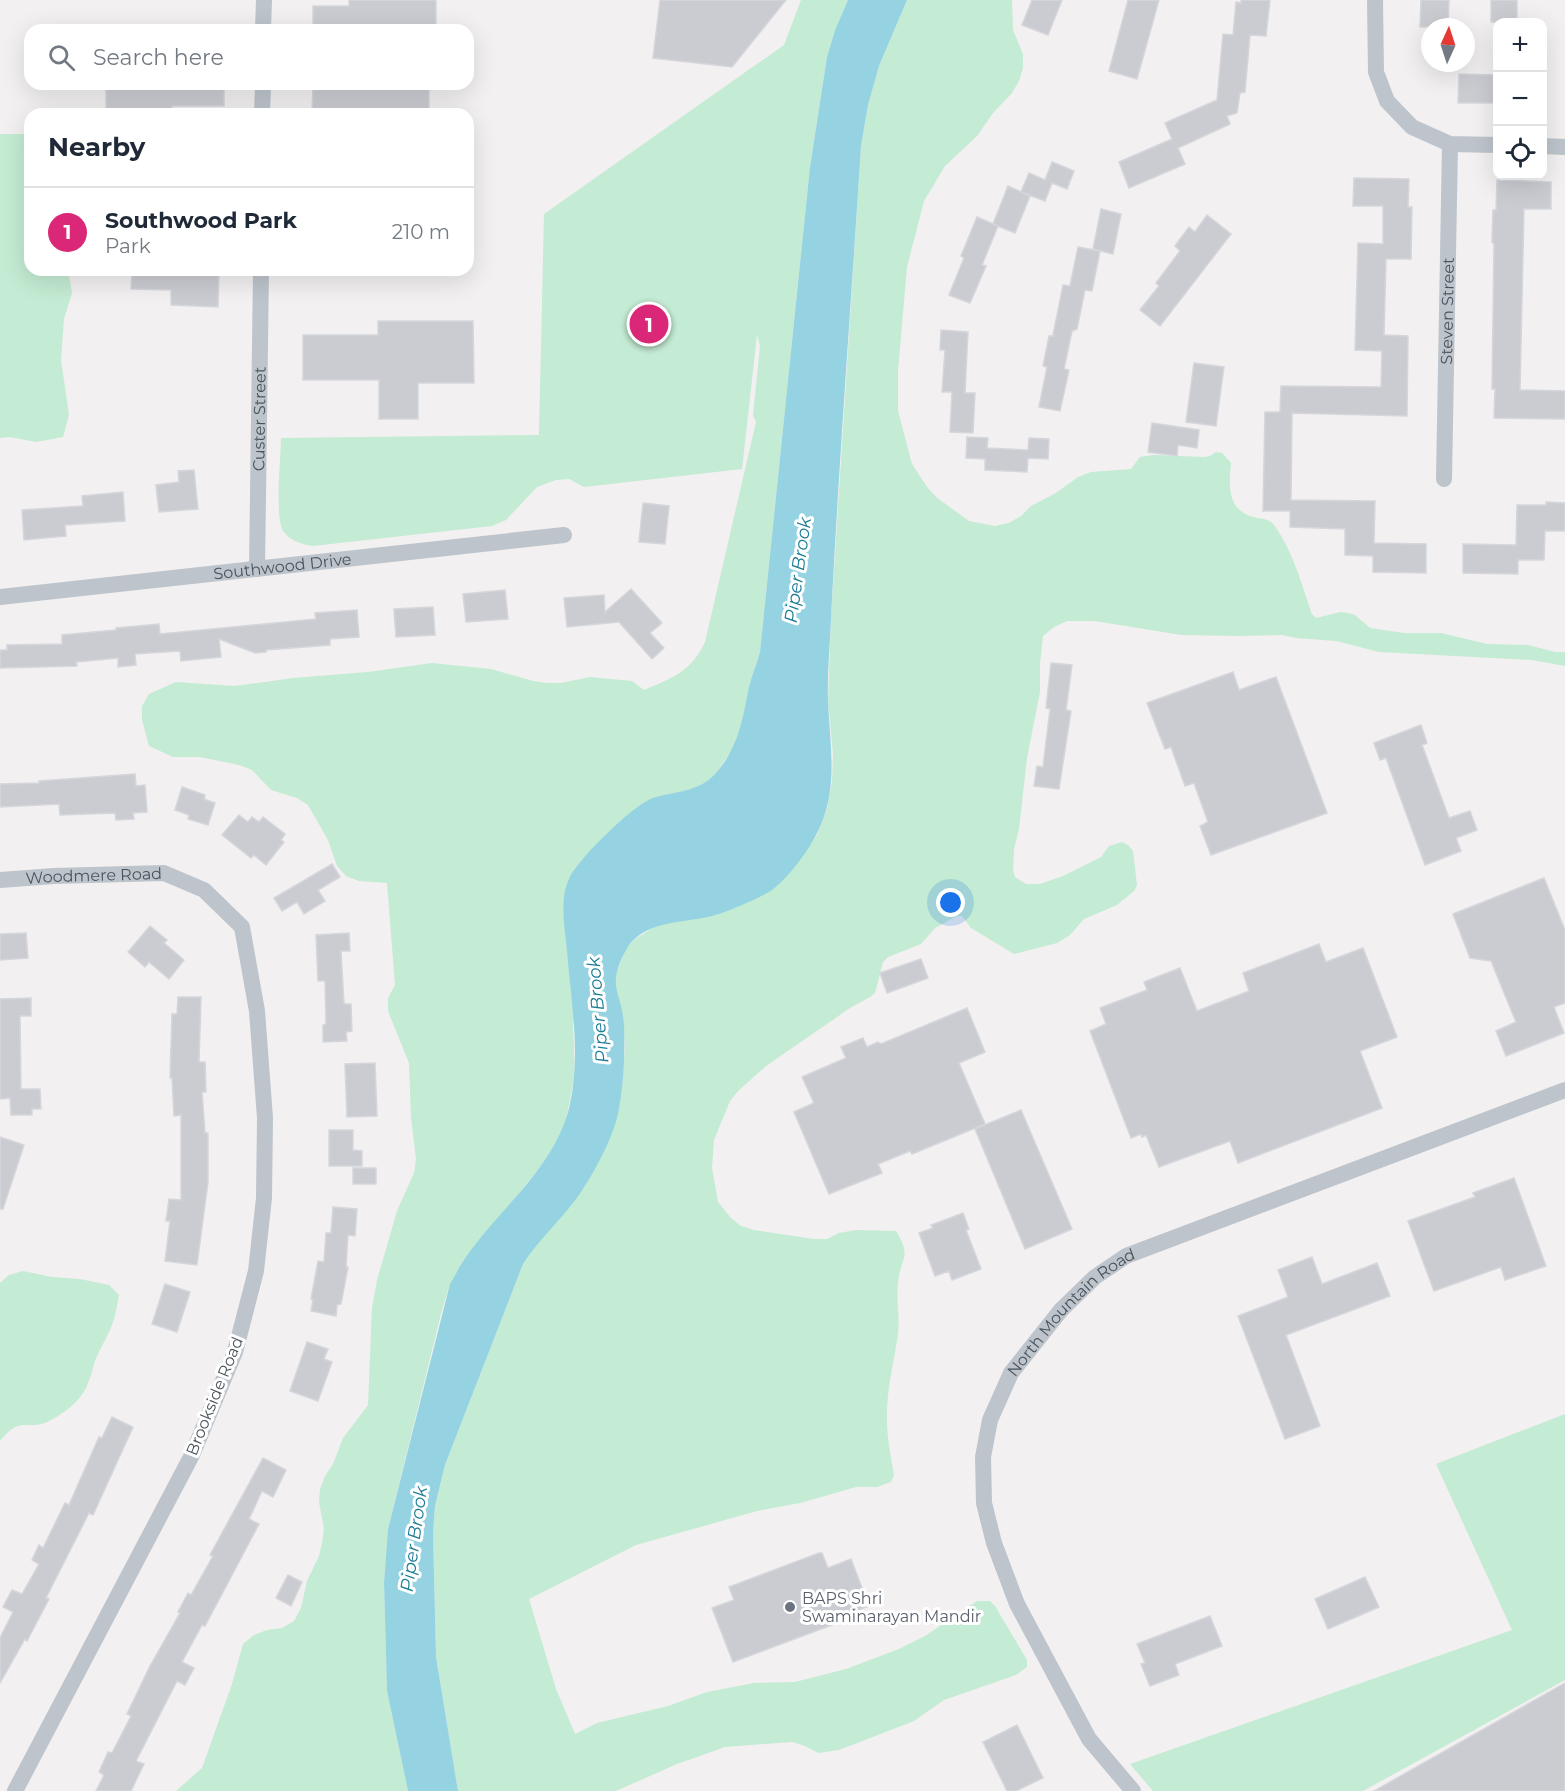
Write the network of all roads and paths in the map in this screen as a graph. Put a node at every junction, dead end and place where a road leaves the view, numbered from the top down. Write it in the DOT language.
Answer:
graph roads {
  1 [pos="264,0"];
  2 [pos="1376,0"];
  3 [pos="263,24"];
  4 [pos="263,90"];
  5 [pos="262,108"];
  6 [pos="1450,144"];
  7 [pos="1493,145"];
  8 [pos="1547,146"];
  9 [pos="1565,147"];
  10 [pos="261,276"];
  11 [pos="1444,479"];
  12 [pos="564,535"];
  13 [pos="257,569"];
  14 [pos="0,597"];
  15 [pos="0,880"];
  16 [pos="242,927"];
  17 [pos="1565,1090"];
  18 [pos="15,1791"];
  19 [pos="1133,1791"];
  1 -- 3 [label="street"];
  2 -- 6 [label="street"];
  4 -- 5 [label="street"];
  6 -- 7 [label="street"];
  6 -- 11 [label="street, Steven Street"];
  8 -- 9 [label="street"];
  10 -- 13 [label="street, Custer Street"];
  12 -- 13 [label="street, Southwood Drive"];
  13 -- 14 [label="street, Southwood Drive"];
  15 -- 16 [label="street, Woodmere Road"];
  16 -- 18 [label="street, Brookside Road"];
  17 -- 19 [label="street, North Mountain Road"];
}
